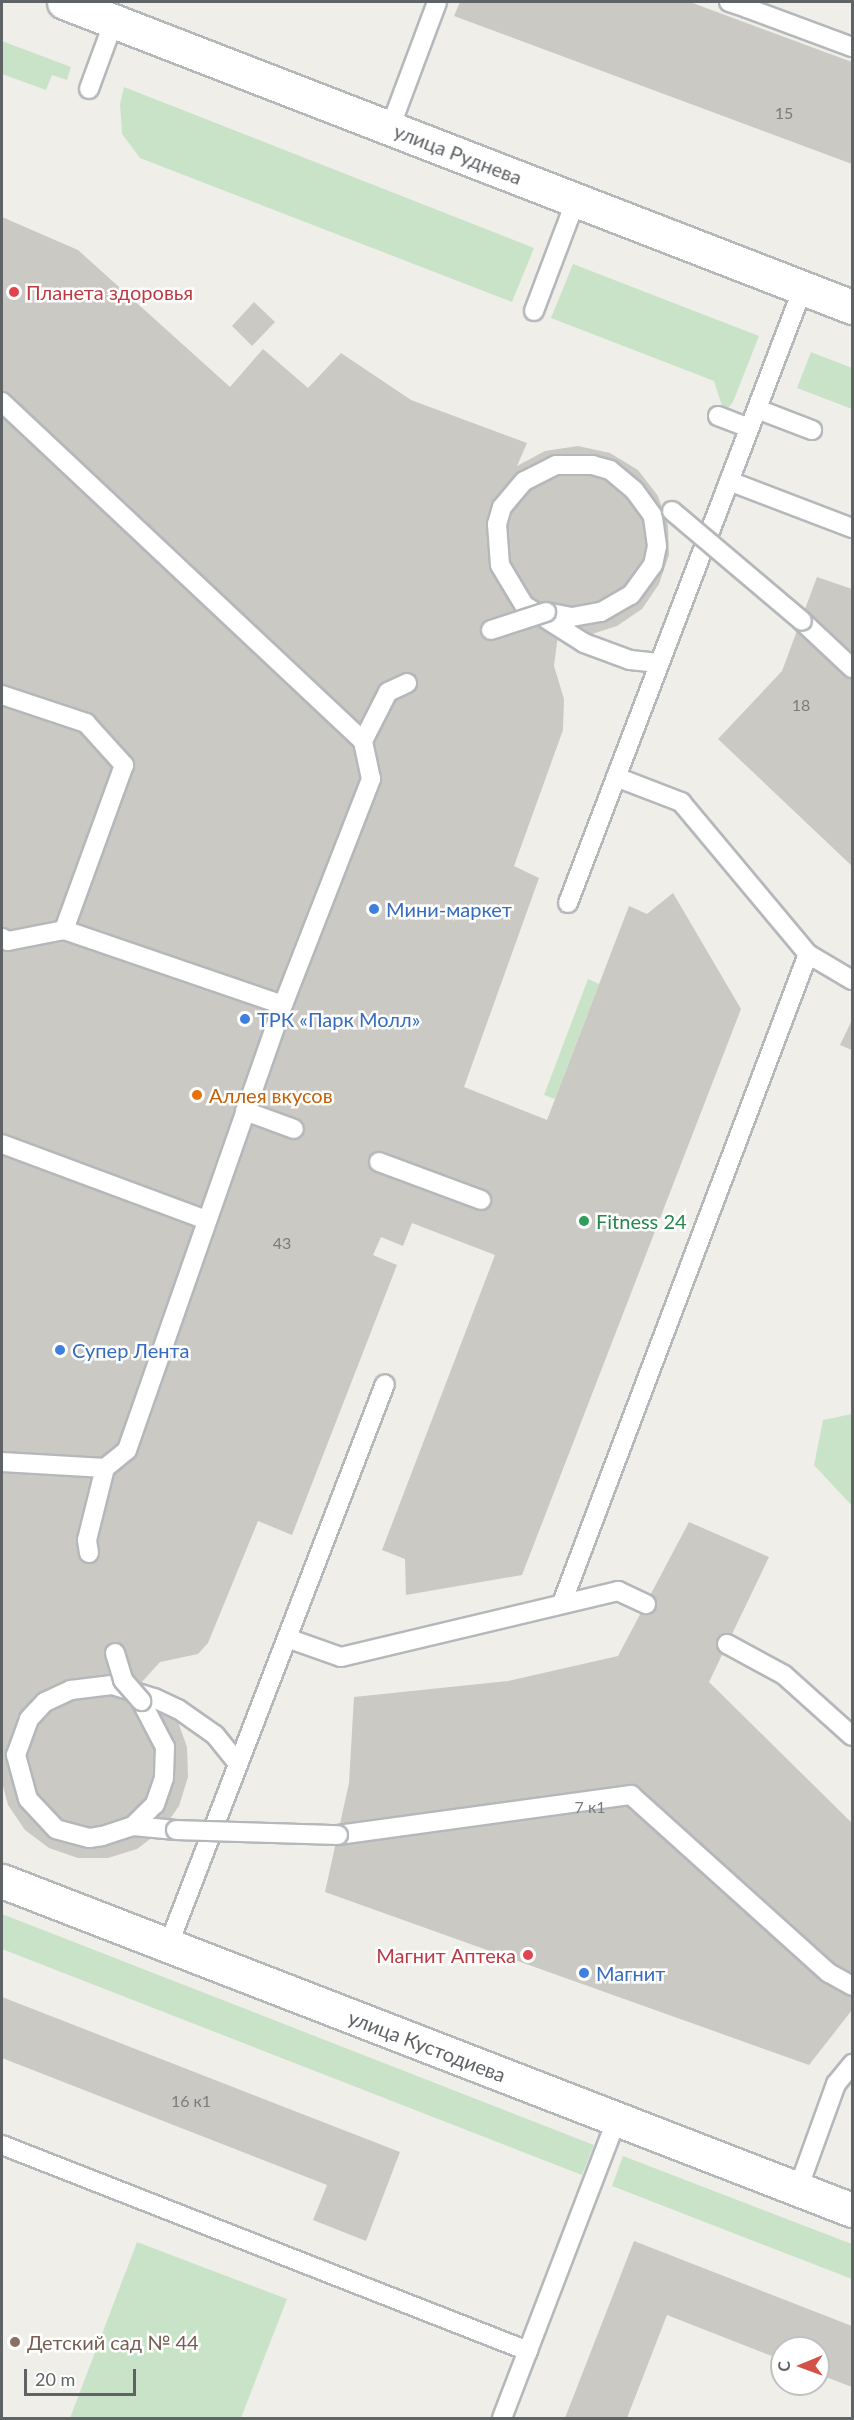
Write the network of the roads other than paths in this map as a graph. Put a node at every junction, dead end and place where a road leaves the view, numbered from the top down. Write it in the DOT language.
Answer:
graph roads {
  1 [pos="64,2"];
  2 [pos="437,2"];
  3 [pos="729,2"];
  4 [pos="748,5"];
  5 [pos="114,21"];
  6 [pos="852,47"];
  7 [pos="89,89"];
  8 [pos="390,128"];
  9 [pos="576,200"];
  10 [pos="803,288"];
  11 [pos="852,307"];
  12 [pos="534,311"];
  13 [pos="2,402"];
  14 [pos="757,409"];
  15 [pos="718,416"];
  16 [pos="749,428"];
  17 [pos="812,430"];
  18 [pos="729,481"];
  19 [pos="645,502"];
  20 [pos="852,528"];
  21 [pos="491,630"];
  22 [pos="659,663"];
  23 [pos="852,668"];
  24 [pos="407,683"];
  25 [pos="2,695"];
  26 [pos="363,741"];
  27 [pos="616,777"];
  28 [pos="568,903"];
  29 [pos="64,930"];
  30 [pos="2,938"];
  31 [pos="808,954"];
  32 [pos="852,980"];
  33 [pos="283,1005"];
  34 [pos="245,1111"];
  35 [pos="294,1129"];
  36 [pos="2,1144"];
  37 [pos="379,1162"];
  38 [pos="481,1200"];
  39 [pos="206,1220"];
  40 [pos="385,1384"];
  41 [pos="2,1462"];
  42 [pos="105,1468"];
  43 [pos="88,1553"];
  44 [pos="562,1603"];
  45 [pos="646,1604"];
  46 [pos="287,1638"];
  47 [pos="727,1644"];
  48 [pos="115,1653"];
  49 [pos="136,1695"];
  50 [pos="852,1737"];
  51 [pos="238,1763"];
  52 [pos="134,1826"];
  53 [pos="2,1881"];
  54 [pos="168,1946"];
  55 [pos="852,1986"];
  56 [pos="852,2064"];
  57 [pos="617,2119"];
  58 [pos="2,2145"];
  59 [pos="798,2188"];
  60 [pos="852,2210"];
  61 [pos="528,2351"];
  62 [pos="502,2418"];
  1 -- 5 [label="street, улица Руднева"];
  2 -- 8 [label="lane"];
  3 -- 4 [label="lane"];
  4 -- 6 [label="lane"];
  5 -- 7 [label="lane"];
  5 -- 8 [label="street, улица Руднева"];
  8 -- 9 [label="street, улица Руднева"];
  9 -- 10 [label="street, улица Руднева"];
  9 -- 12 [label="lane"];
  10 -- 11 [label="street, улица Руднева"];
  10 -- 14 [label="lane"];
  13 -- 26 [label="lane"];
  14 -- 16 [label="lane"];
  14 -- 17 [label="lane"];
  15 -- 16 [label="lane"];
  16 -- 18 [label="lane"];
  18 -- 20 [label="lane"];
  18 -- 22 [label="lane"];
  19 -- 21 [label="lane, bridge"];
  19 -- 22 [label="lane"];
  19 -- 23 [label="lane, bridge"];
  22 -- 27 [label="lane"];
  24 -- 26 [label="lane"];
  25 -- 29 [label="lane"];
  26 -- 33 [label="lane"];
  27 -- 28 [label="lane"];
  27 -- 31 [label="lane"];
  29 -- 30 [label="lane"];
  29 -- 33 [label="lane"];
  31 -- 32 [label="lane"];
  31 -- 44 [label="lane"];
  33 -- 34 [label="lane"];
  34 -- 35 [label="lane"];
  34 -- 39 [label="lane"];
  36 -- 39 [label="lane"];
  37 -- 38 [label="lane"];
  39 -- 42 [label="lane"];
  40 -- 46 [label="lane"];
  41 -- 42 [label="lane"];
  42 -- 43 [label="lane"];
  44 -- 45 [label="lane"];
  44 -- 46 [label="lane"];
  46 -- 51 [label="lane"];
  47 -- 50 [label="lane"];
  48 -- 49 [label="lane, bridge"];
  49 -- 51 [label="lane"];
  49 -- 52 [label="lane"];
  49 -- 52 [label="lane"];
  51 -- 54 [label="lane"];
  52 -- 55 [label="lane, bridge"];
  53 -- 54 [label="street, улица Кустодиева"];
  54 -- 57 [label="street, улица Кустодиева"];
  56 -- 59 [label="lane"];
  57 -- 59 [label="street, улица Кустодиева"];
  57 -- 61 [label="lane"];
  58 -- 61 [label="lane"];
  59 -- 60 [label="street, улица Кустодиева"];
  61 -- 62 [label="lane"];
}
